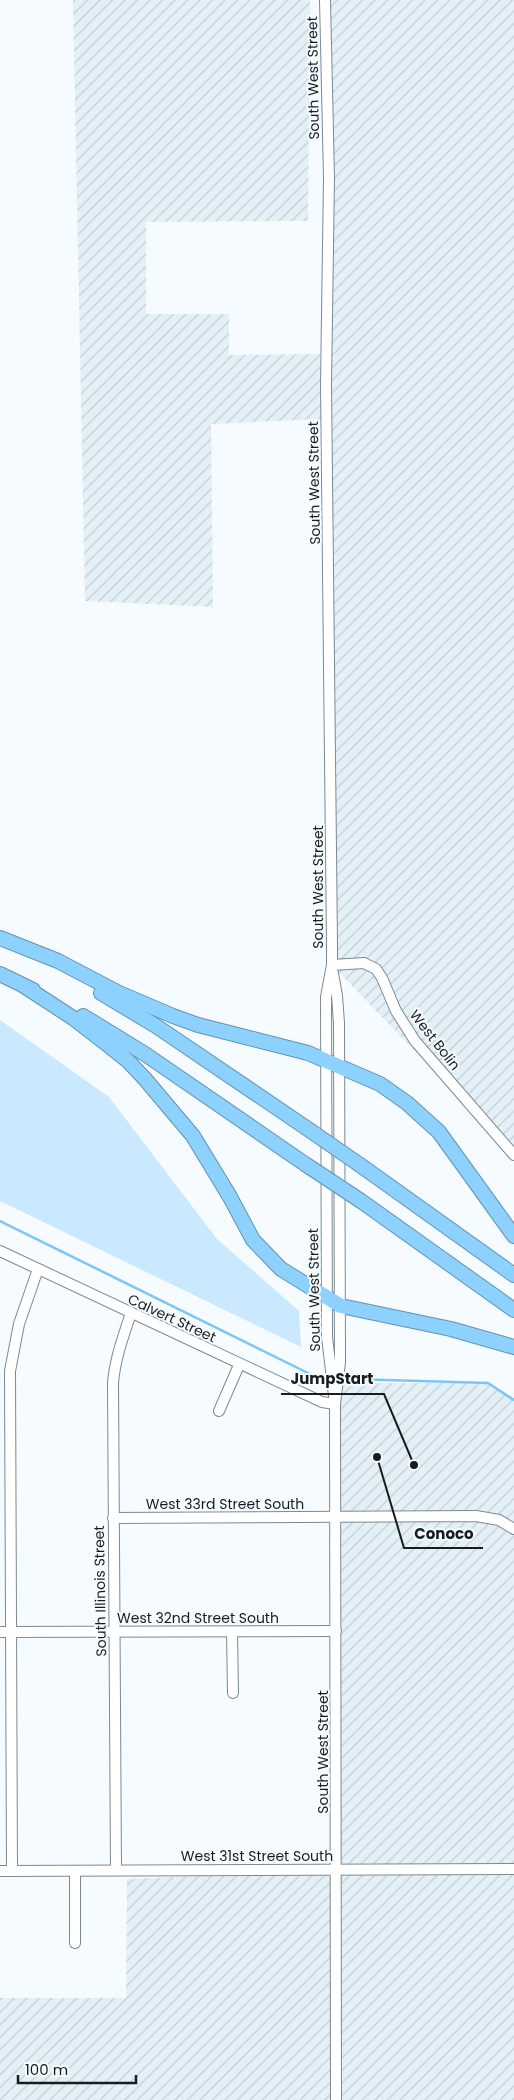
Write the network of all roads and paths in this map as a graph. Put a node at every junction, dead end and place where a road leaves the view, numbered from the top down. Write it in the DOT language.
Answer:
graph roads {
  1 [pos="325,0"];
  2 [pos="0,939"];
  3 [pos="332,965"];
  4 [pos="0,974"];
  5 [pos="24,986"];
  6 [pos="326,1060"];
  7 [pos="340,1067"];
  8 [pos="514,1155"];
  9 [pos="514,1236"];
  10 [pos="0,1251"];
  11 [pos="38,1269"];
  12 [pos="514,1275"];
  13 [pos="327,1299"];
  14 [pos="340,1306"];
  15 [pos="514,1310"];
  16 [pos="131,1313"];
  17 [pos="514,1348"];
  18 [pos="239,1365"];
  19 [pos="335,1404"];
  20 [pos="219,1411"];
  21 [pos="336,1517"];
  22 [pos="113,1518"];
  23 [pos="514,1529"];
  24 [pos="336,1631"];
  25 [pos="5,1632"];
  26 [pos="115,1632"];
  27 [pos="232,1632"];
  28 [pos="232,1693"];
  29 [pos="514,1869"];
  30 [pos="116,1870"];
  31 [pos="336,1870"];
  32 [pos="0,1871"];
  33 [pos="12,1871"];
  34 [pos="75,1871"];
  35 [pos="74,1942"];
  36 [pos="336,2100"];
  1 -- 3 [label="street, South West Street"];
  2 -- 6 [label="highway"];
  2 -- 12 [label="highway, bridge"];
  3 -- 6 [label="street, South West Street"];
  3 -- 7 [label="street, South West Street"];
  3 -- 8 [label="street, West Bolin"];
  4 -- 5 [label="highway"];
  5 -- 13 [label="highway"];
  5 -- 15 [label="highway, bridge"];
  6 -- 7 [label="highway"];
  6 -- 13 [label="street, South West Street"];
  7 -- 9 [label="highway"];
  7 -- 14 [label="street, South West Street"];
  10 -- 11 [label="street, Calvert Street"];
  11 -- 16 [label="street, Calvert Street"];
  11 -- 25 [label="street"];
  13 -- 14 [label="highway"];
  13 -- 19 [label="street, South West Street"];
  14 -- 17 [label="highway"];
  14 -- 19 [label="street, South West Street"];
  16 -- 18 [label="street, Calvert Street"];
  16 -- 22 [label="street, South Illinois Street"];
  18 -- 19 [label="street, Calvert Street"];
  18 -- 20 [label="street"];
  19 -- 21 [label="street, South West Street"];
  21 -- 22 [label="street, West 33rd Street South"];
  21 -- 23 [label="street, West 33rd Street South"];
  21 -- 24 [label="street, South West Street"];
  22 -- 26 [label="street, South Illinois Street"];
  24 -- 27 [label="street, West 32nd Street South"];
  24 -- 31 [label="street, South West Street"];
  25 -- 26 [label="street, West 32nd Street South"];
  25 -- 33 [label="street"];
  26 -- 27 [label="street, West 32nd Street South"];
  26 -- 30 [label="street, South Illinois Street"];
  27 -- 28 [label="street"];
  29 -- 31 [label="street, West 31st Street South"];
  30 -- 31 [label="street, West 31st Street South"];
  30 -- 34 [label="street, West 31st Street South"];
  31 -- 36 [label="street, South West Street"];
  32 -- 33 [label="street, West 31st Street South"];
  33 -- 34 [label="street, West 31st Street South"];
  34 -- 35 [label="street"];
}
